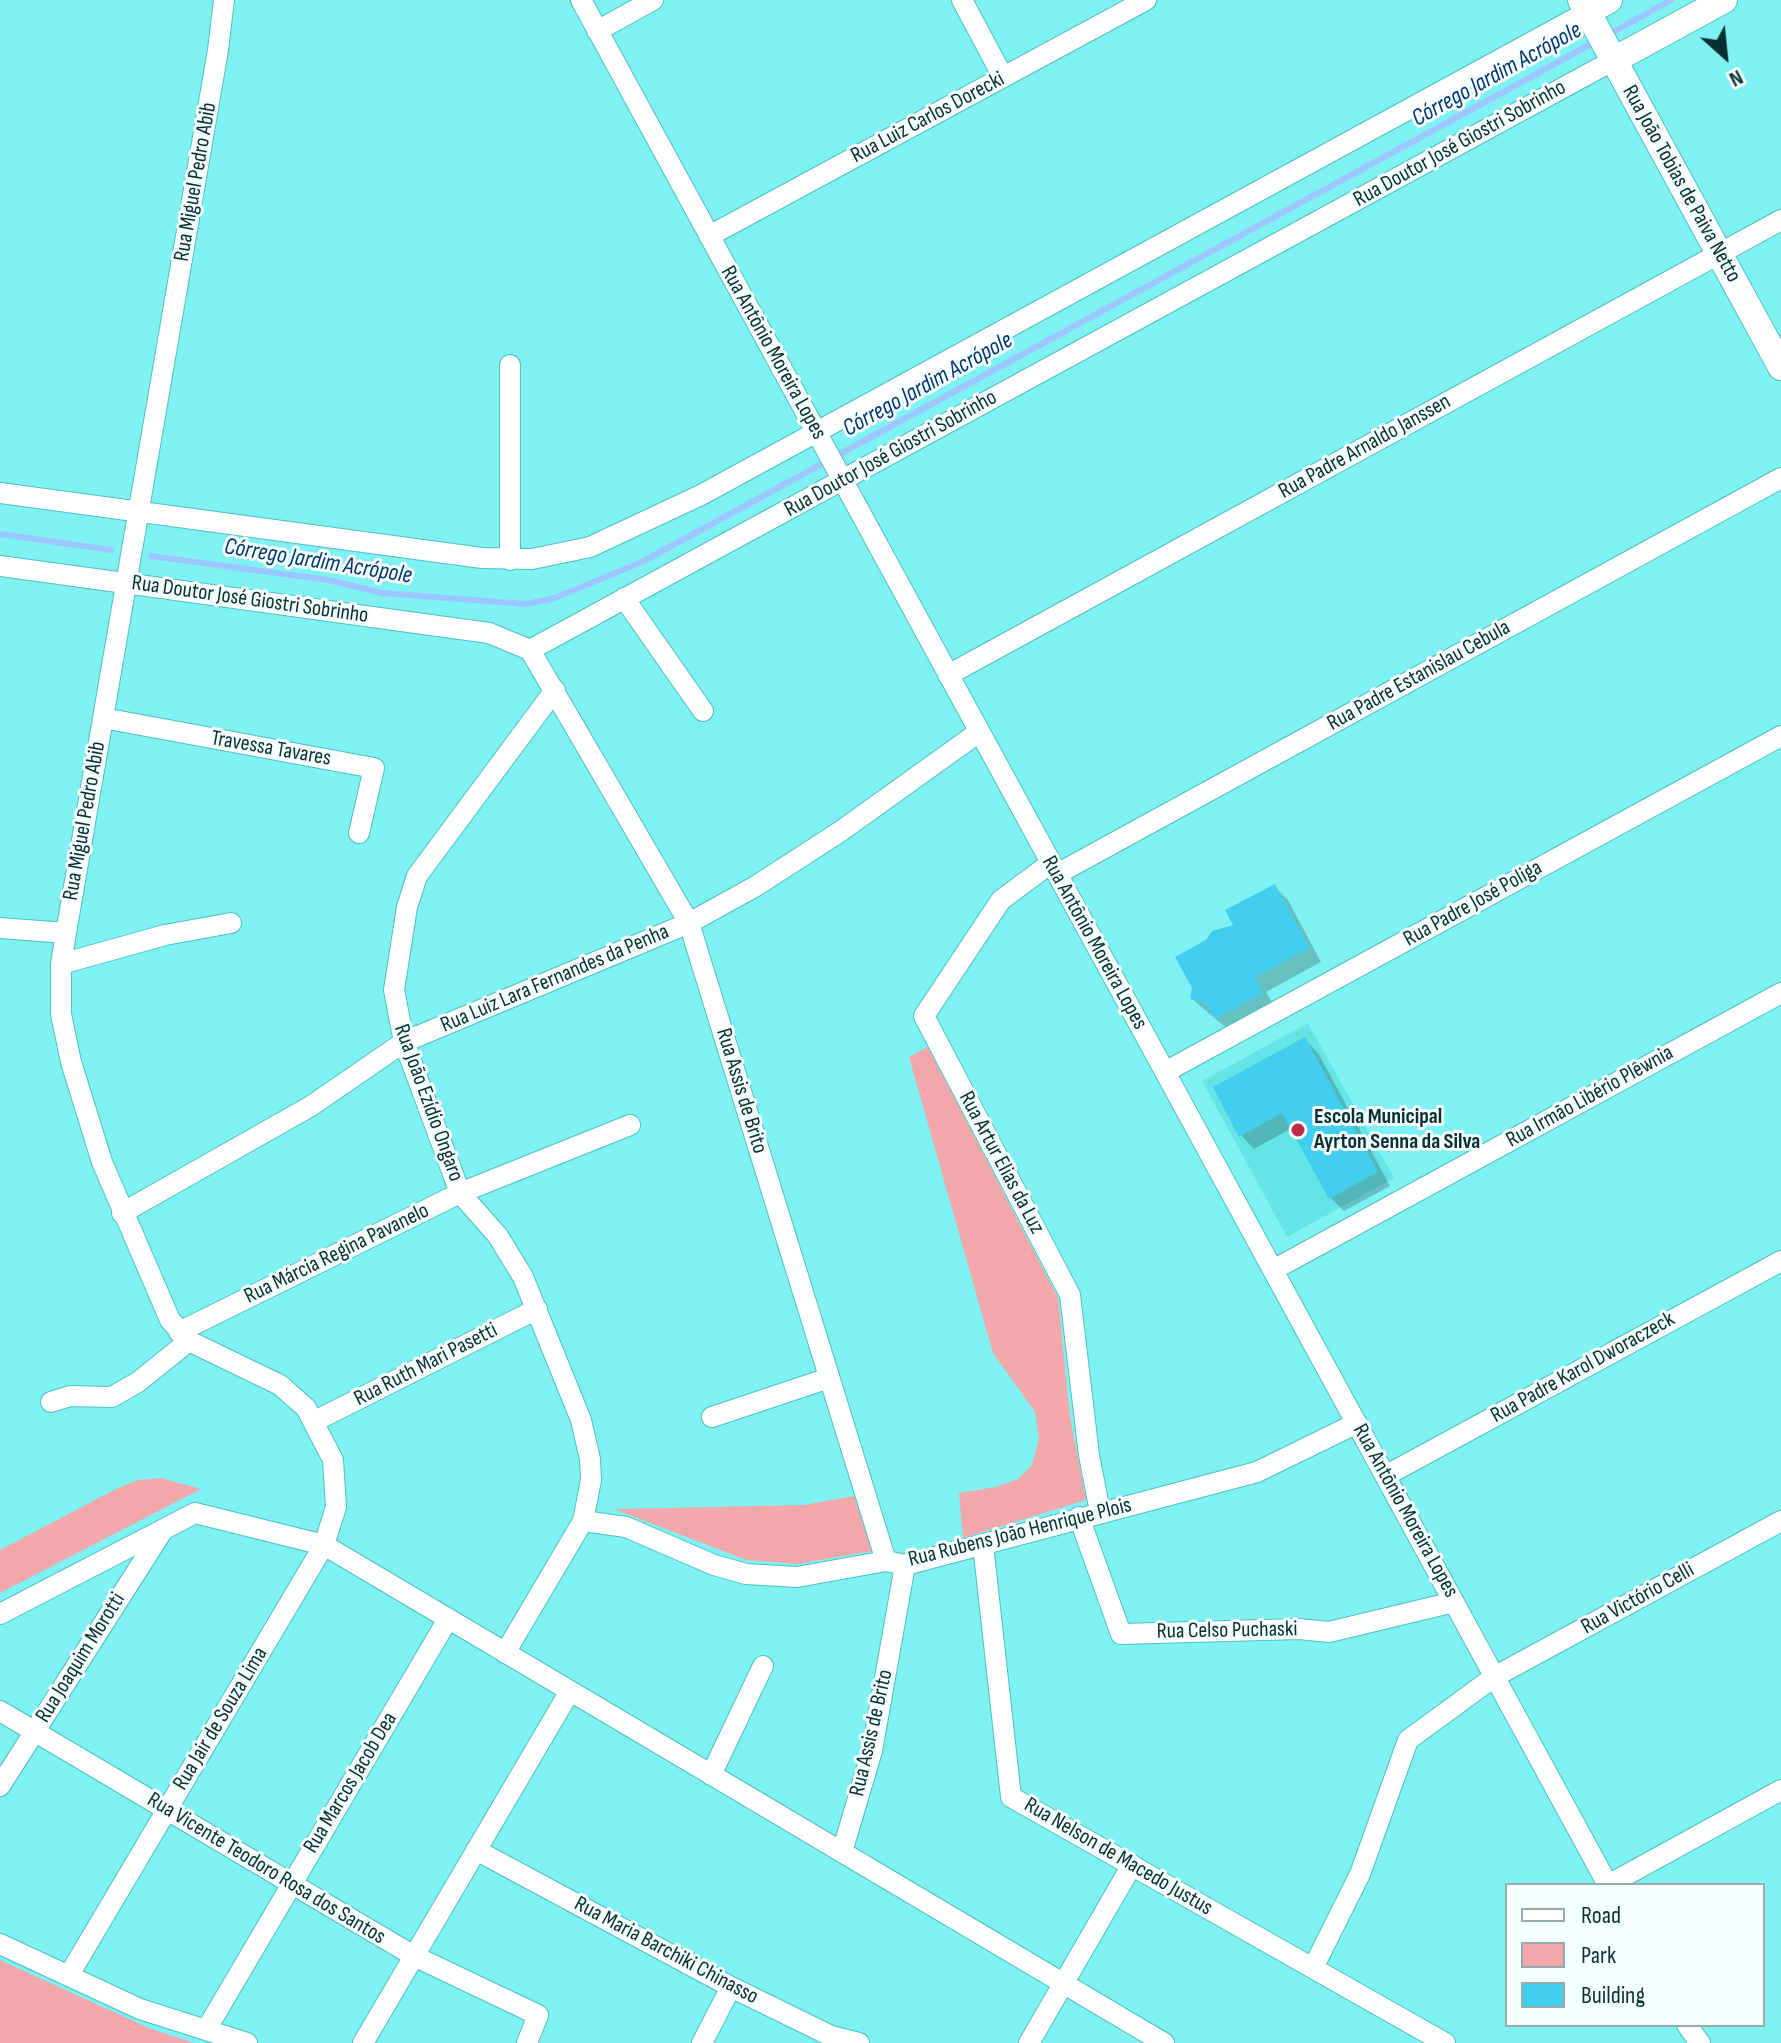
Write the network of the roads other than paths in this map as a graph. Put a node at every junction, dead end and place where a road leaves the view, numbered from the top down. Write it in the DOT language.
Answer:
graph roads {
  1 [pos="224,0"];
  2 [pos="581,0"];
  3 [pos="653,0"];
  4 [pos="962,0"];
  5 [pos="1146,0"];
  6 [pos="1724,0"];
  7 [pos="1592,4"];
  8 [pos="597,31"];
  9 [pos="1614,60"];
  10 [pos="1003,77"];
  11 [pos="1781,220"];
  12 [pos="709,236"];
  13 [pos="1719,254"];
  14 [pos="510,365"];
  15 [pos="1781,367"];
  16 [pos="816,431"];
  17 [pos="1781,478"];
  18 [pos="842,480"];
  19 [pos="0,493"];
  20 [pos="138,512"];
  21 [pos="510,560"];
  22 [pos="0,566"];
  23 [pos="126,583"];
  24 [pos="624,598"];
  25 [pos="530,650"];
  26 [pos="948,675"];
  27 [pos="555,690"];
  28 [pos="703,711"];
  29 [pos="103,718"];
  30 [pos="979,732"];
  31 [pos="1781,736"];
  32 [pos="359,833"];
  33 [pos="1054,868"];
  34 [pos="231,923"];
  35 [pos="689,923"];
  36 [pos="0,928"];
  37 [pos="66,933"];
  38 [pos="61,964"];
  39 [pos="1781,993"];
  40 [pos="404,1042"];
  41 [pos="1165,1072"];
  42 [pos="630,1125"];
  43 [pos="460,1193"];
  44 [pos="122,1213"];
  45 [pos="1781,1261"];
  46 [pos="1273,1270"];
  47 [pos="537,1309"];
  48 [pos="184,1336"];
  49 [pos="829,1378"];
  50 [pos="51,1402"];
  51 [pos="712,1417"];
  52 [pos="315,1421"];
  53 [pos="1357,1423"];
  54 [pos="1385,1476"];
  55 [pos="1100,1512"];
  56 [pos="1079,1517"];
  57 [pos="583,1521"];
  58 [pos="1781,1521"];
  59 [pos="163,1530"];
  60 [pos="324,1545"];
  61 [pos="983,1545"];
  62 [pos="895,1563"];
  63 [pos="1454,1602"];
  64 [pos="0,1614"];
  65 [pos="448,1619"];
  66 [pos="505,1653"];
  67 [pos="763,1666"];
  68 [pos="1494,1677"];
  69 [pos="570,1691"];
  70 [pos="0,1711"];
  71 [pos="34,1732"];
  72 [pos="711,1775"];
  73 [pos="0,1786"];
  74 [pos="1781,1790"];
  75 [pos="167,1810"];
  76 [pos="476,1850"];
  77 [pos="842,1852"];
  78 [pos="1132,1865"];
  79 [pos="1607,1883"];
  80 [pos="1612,1883"];
  81 [pos="291,1884"];
  82 [pos="0,1944"];
  83 [pos="414,1956"];
  84 [pos="1313,1968"];
  85 [pos="69,1975"];
  86 [pos="1063,1983"];
  87 [pos="731,1987"];
  88 [pos="206,2030"];
  89 [pos="829,2039"];
  90 [pos="247,2043"];
  91 [pos="363,2043"];
  92 [pos="527,2043"];
  93 [pos="702,2043"];
  94 [pos="859,2043"];
  95 [pos="1029,2043"];
  96 [pos="1164,2043"];
  97 [pos="1445,2043"];
  1 -- 20 [label="street, Rua Miguel Pedro Abib"];
  2 -- 8 [label="street, Rua Antônio Moreira Lopes"];
  3 -- 8 [label="street"];
  4 -- 10 [label="street"];
  5 -- 10 [label="street, Rua Luiz Carlos Dorecki"];
  6 -- 9 [label="street, Rua Doutor José Giostri Sobrinho"];
  7 -- 9 [label="street, Rua João Tobias de Paiva Netto"];
  7 -- 16 [label="street"];
  8 -- 12 [label="street, Rua Antônio Moreira Lopes"];
  9 -- 13 [label="street, Rua João Tobias de Paiva Netto"];
  9 -- 18 [label="street, Rua Doutor José Giostri Sobrinho"];
  10 -- 12 [label="street, Rua Luiz Carlos Dorecki"];
  11 -- 13 [label="street, Rua Padre Arnaldo Janssen"];
  12 -- 16 [label="street, Rua Antônio Moreira Lopes"];
  13 -- 15 [label="street, Rua João Tobias de Paiva Netto"];
  13 -- 26 [label="street, Rua Padre Arnaldo Janssen"];
  14 -- 21 [label="street"];
  16 -- 18 [label="street, Rua Antônio Moreira Lopes"];
  16 -- 21 [label="street"];
  17 -- 33 [label="street, Rua Padre Estanislau Cebula"];
  18 -- 24 [label="street, Rua Doutor José Giostri Sobrinho"];
  18 -- 26 [label="street, Rua Antônio Moreira Lopes"];
  19 -- 20 [label="street"];
  20 -- 21 [label="street"];
  20 -- 23 [label="street, Rua Miguel Pedro Abib"];
  22 -- 23 [label="street, Rua Doutor José Giostri Sobrinho"];
  23 -- 25 [label="street, Rua Doutor José Giostri Sobrinho"];
  23 -- 29 [label="street, Rua Miguel Pedro Abib"];
  24 -- 25 [label="street, Rua Doutor José Giostri Sobrinho"];
  24 -- 28 [label="street"];
  25 -- 27 [label="street, Rua Assis de Brito"];
  26 -- 30 [label="street, Rua Antônio Moreira Lopes"];
  27 -- 35 [label="street, Rua Assis de Brito"];
  27 -- 40 [label="street, Rua João Ezídio Ongaro"];
  29 -- 32 [label="street, Travessa Tavares"];
  29 -- 37 [label="street, Rua Miguel Pedro Abib"];
  30 -- 33 [label="street, Rua Antônio Moreira Lopes"];
  30 -- 35 [label="street, Rua Luiz Lara Fernandes da Penha"];
  31 -- 41 [label="street, Rua Padre José Poliga"];
  33 -- 41 [label="street, Rua Antônio Moreira Lopes"];
  33 -- 55 [label="street, Rua Artur Elias da Luz"];
  34 -- 38 [label="street"];
  35 -- 40 [label="street, Rua Luiz Lara Fernandes da Penha"];
  35 -- 49 [label="street, Rua Assis de Brito"];
  36 -- 37 [label="street"];
  37 -- 38 [label="street, Rua Miguel Pedro Abib"];
  38 -- 44 [label="street, Rua Miguel Pedro Abib"];
  39 -- 46 [label="street, Rua Irmão Libério Plêwnia"];
  40 -- 43 [label="street, Rua João Ezídio Ongaro"];
  40 -- 44 [label="street, Rua Luiz Lara Fernandes da Penha"];
  41 -- 46 [label="street, Rua Antônio Moreira Lopes"];
  42 -- 43 [label="street, Rua Márcia Regina Pavanelo"];
  43 -- 47 [label="street, Rua João Ezídio Ongaro"];
  43 -- 48 [label="street, Rua Márcia Regina Pavanelo"];
  44 -- 48 [label="street, Rua Miguel Pedro Abib"];
  45 -- 54 [label="street, Rua Padre Karol Dworaczeck"];
  46 -- 53 [label="street, Rua Antônio Moreira Lopes"];
  47 -- 52 [label="street, Rua Ruth Mari Pasetti"];
  47 -- 57 [label="street, Rua João Ezídio Ongaro"];
  48 -- 50 [label="street, Rua Márcia Regina Pavanelo"];
  48 -- 52 [label="street"];
  49 -- 51 [label="street"];
  49 -- 62 [label="street, Rua Assis de Brito"];
  52 -- 60 [label="street"];
  53 -- 54 [label="street, Rua Antônio Moreira Lopes"];
  53 -- 55 [label="street, Rua Rubens João Henrique Plois"];
  54 -- 63 [label="street, Rua Antônio Moreira Lopes"];
  55 -- 56 [label="street, Rua Rubens João Henrique Plois"];
  56 -- 61 [label="street, Rua Rubens João Henrique Plois"];
  56 -- 63 [label="street, Rua Celso Puchaski"];
  57 -- 62 [label="street, Rua Rubens João Henrique Plois"];
  57 -- 66 [label="street, Rua João Ezídio Ongaro"];
  58 -- 68 [label="street, Rua Victório Celli"];
  59 -- 60 [label="street"];
  59 -- 64 [label="street"];
  59 -- 71 [label="street, Rua Joaquim Morotti"];
  60 -- 65 [label="street"];
  60 -- 75 [label="street, Rua Jair de Souza Lima"];
  61 -- 62 [label="street, Rua Rubens João Henrique Plois"];
  61 -- 78 [label="street, Rua Nelson de Macedo Justus"];
  62 -- 77 [label="street, Rua Assis de Brito"];
  63 -- 68 [label="street, Rua Antônio Moreira Lopes"];
  65 -- 66 [label="street"];
  65 -- 81 [label="street, Rua Marcos Jacob Dea"];
  66 -- 69 [label="street"];
  67 -- 72 [label="street"];
  68 -- 79 [label="street, Rua Antônio Moreira Lopes"];
  68 -- 84 [label="street, Rua Victório Celli"];
  69 -- 72 [label="street"];
  69 -- 76 [label="street"];
  70 -- 71 [label="street, Rua Vicente Teodoro Rosa dos Santos"];
  71 -- 73 [label="street, Rua Joaquim Morotti"];
  71 -- 75 [label="street, Rua Vicente Teodoro Rosa dos Santos"];
  72 -- 77 [label="street"];
  74 -- 80 [label="street"];
  75 -- 81 [label="street, Rua Vicente Teodoro Rosa dos Santos"];
  75 -- 85 [label="street, Rua Jair de Souza Lima"];
  76 -- 83 [label="street"];
  76 -- 87 [label="street, Rua Maria Barchiki Chinasso"];
  77 -- 86 [label="street"];
  78 -- 84 [label="street, Rua Nelson de Macedo Justus"];
  78 -- 86 [label="street"];
  81 -- 83 [label="street, Rua Vicente Teodoro Rosa dos Santos"];
  81 -- 88 [label="street, Rua Marcos Jacob Dea"];
  82 -- 85 [label="street"];
  83 -- 91 [label="street"];
  83 -- 92 [label="street, Rua Vicente Teodoro Rosa dos Santos"];
  84 -- 97 [label="street, Rua Nelson de Macedo Justus"];
  85 -- 88 [label="street"];
  86 -- 95 [label="street"];
  86 -- 96 [label="street"];
  87 -- 89 [label="street, Rua Maria Barchiki Chinasso"];
  87 -- 93 [label="street"];
  88 -- 90 [label="street"];
  89 -- 94 [label="street, Rua Maria Barchiki Chinasso"];
}
